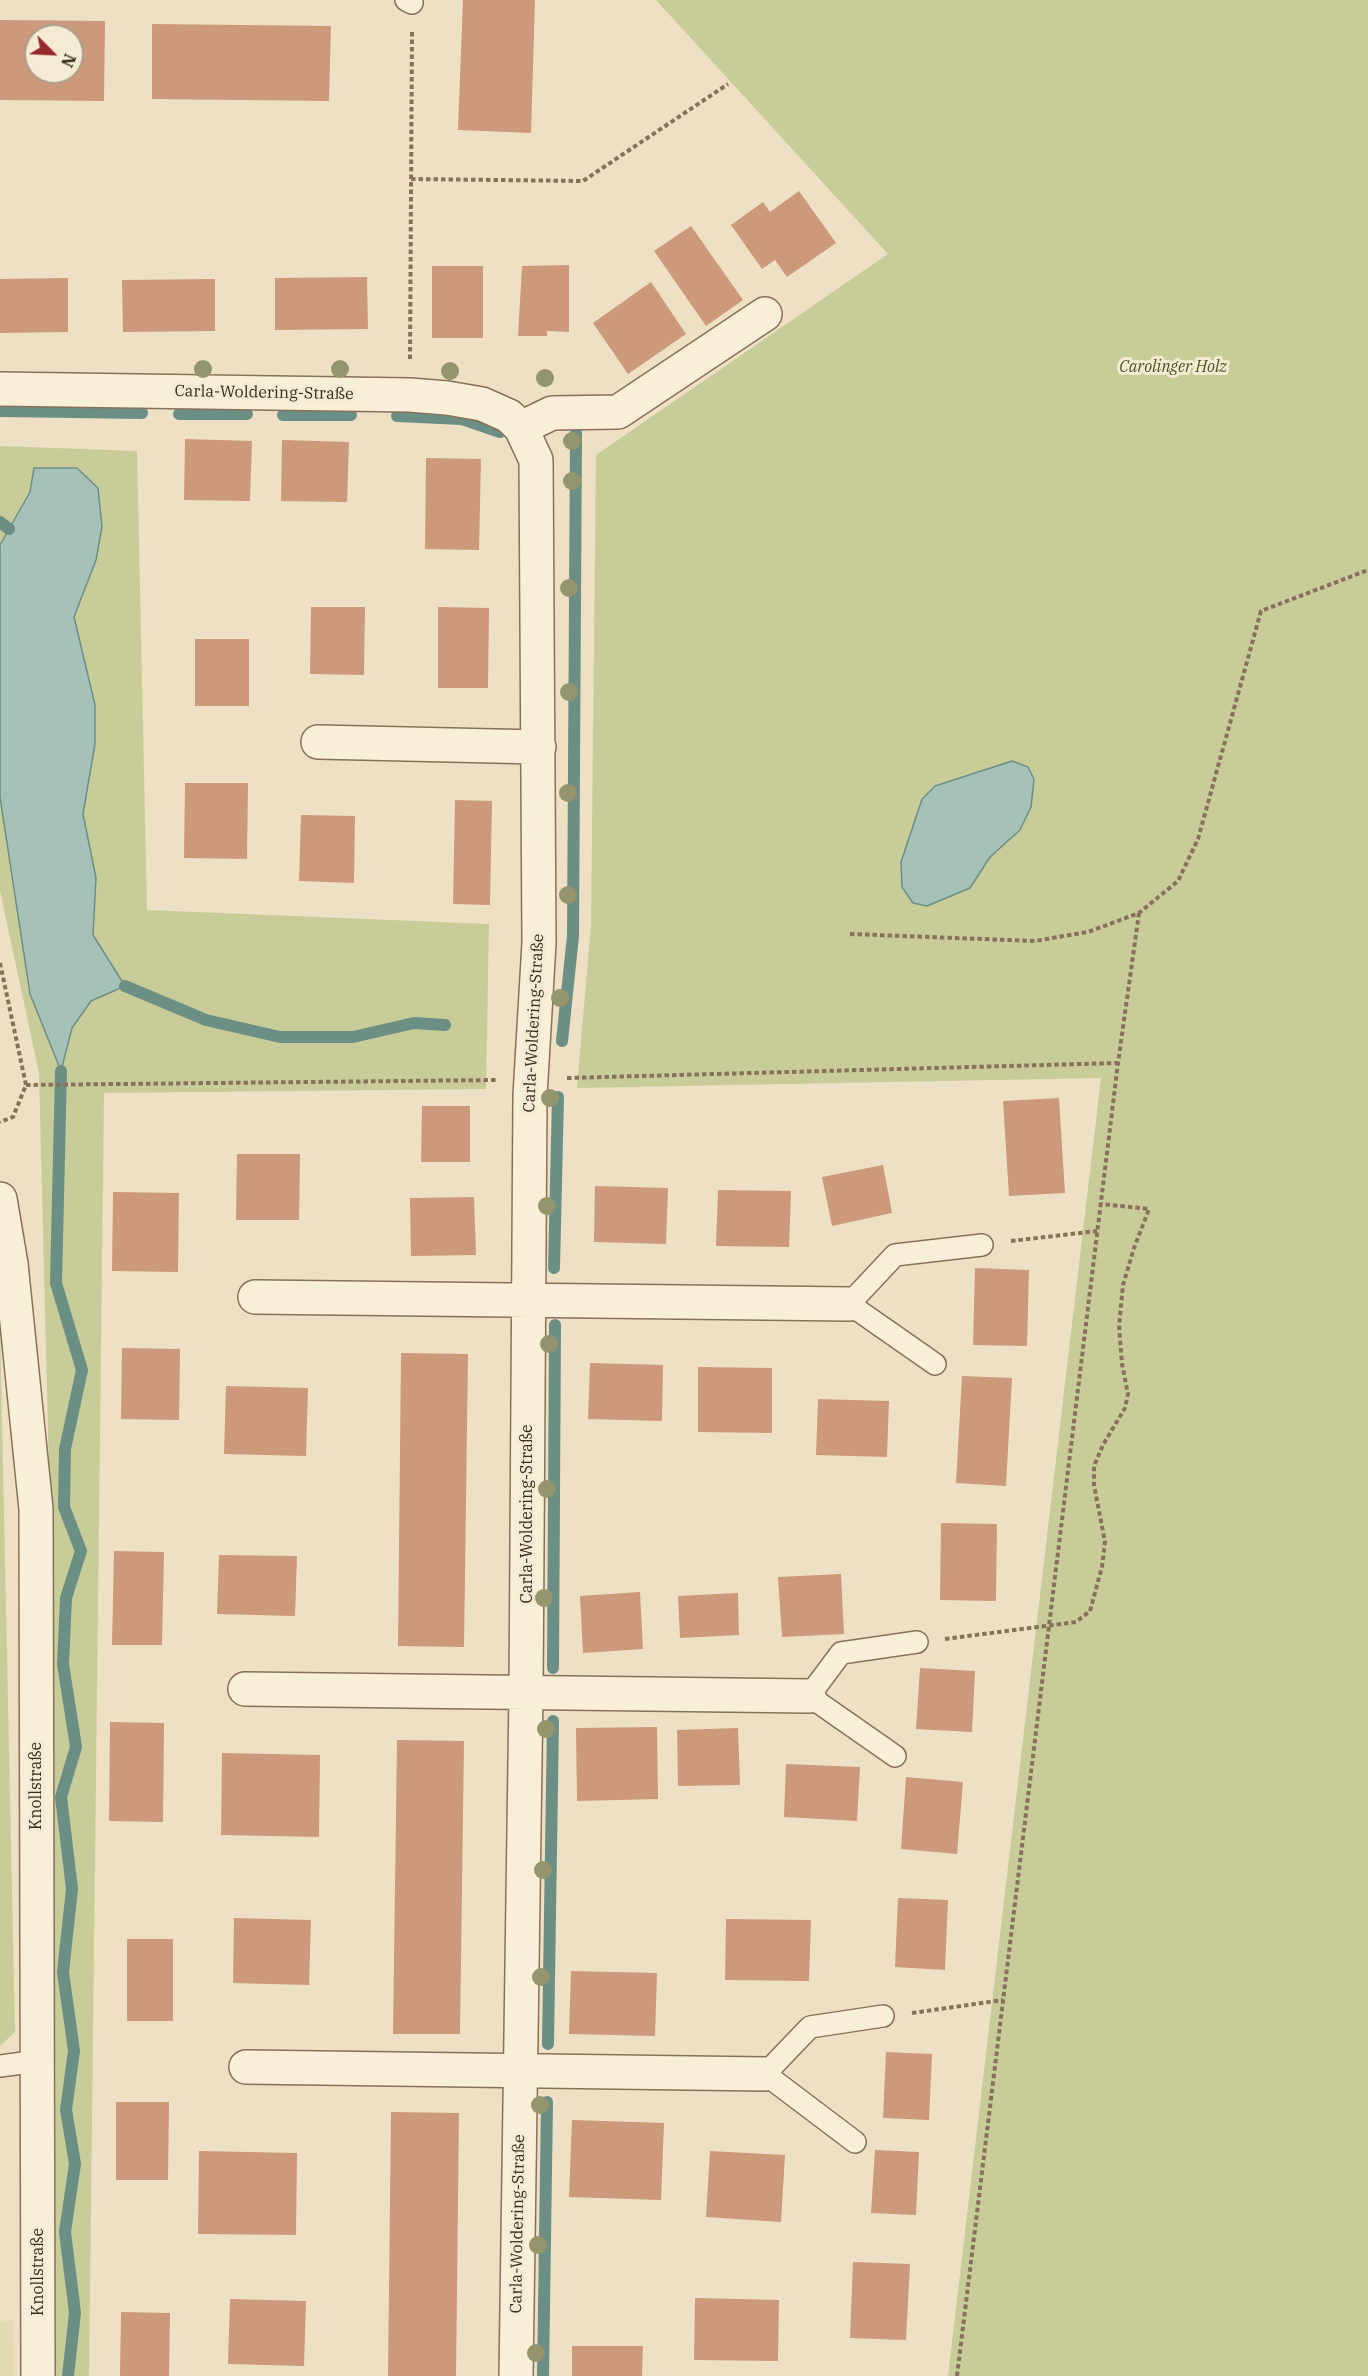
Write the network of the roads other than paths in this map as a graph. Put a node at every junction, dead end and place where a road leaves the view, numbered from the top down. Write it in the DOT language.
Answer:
graph roads {
  1 [pos="765,314"];
  2 [pos="0,389"];
  3 [pos="521,428"];
  4 [pos="318,742"];
  5 [pos="539,747"];
  6 [pos="0,1199"];
  7 [pos="982,1245"];
  8 [pos="255,1297"];
  9 [pos="528,1299"];
  10 [pos="849,1304"];
  11 [pos="935,1364"];
  12 [pos="917,1642"];
  13 [pos="245,1689"];
  14 [pos="526,1693"];
  15 [pos="808,1696"];
  16 [pos="895,1756"];
  17 [pos="883,2016"];
  18 [pos="37,2061"];
  19 [pos="0,2066"];
  20 [pos="246,2067"];
  21 [pos="520,2071"];
  22 [pos="765,2074"];
  23 [pos="855,2142"];
  24 [pos="38,2376"];
  25 [pos="516,2376"];
  1 -- 3 [label="street"];
  2 -- 3 [label="street, Carla-Woldering-Straße"];
  3 -- 5 [label="street, Carla-Woldering-Straße"];
  4 -- 5 [label="street"];
  5 -- 9 [label="street, Carla-Woldering-Straße"];
  6 -- 18 [label="street, Knollstraße"];
  7 -- 10 [label="lane"];
  8 -- 9 [label="street"];
  9 -- 10 [label="street"];
  9 -- 14 [label="street, Carla-Woldering-Straße"];
  10 -- 11 [label="lane"];
  12 -- 15 [label="lane"];
  13 -- 14 [label="street"];
  14 -- 15 [label="street"];
  14 -- 21 [label="street, Carla-Woldering-Straße"];
  15 -- 16 [label="lane"];
  17 -- 22 [label="lane"];
  18 -- 19 [label="lane"];
  18 -- 24 [label="street, Knollstraße"];
  20 -- 21 [label="street"];
  21 -- 22 [label="street"];
  21 -- 25 [label="street, Carla-Woldering-Straße"];
  22 -- 23 [label="lane"];
}
